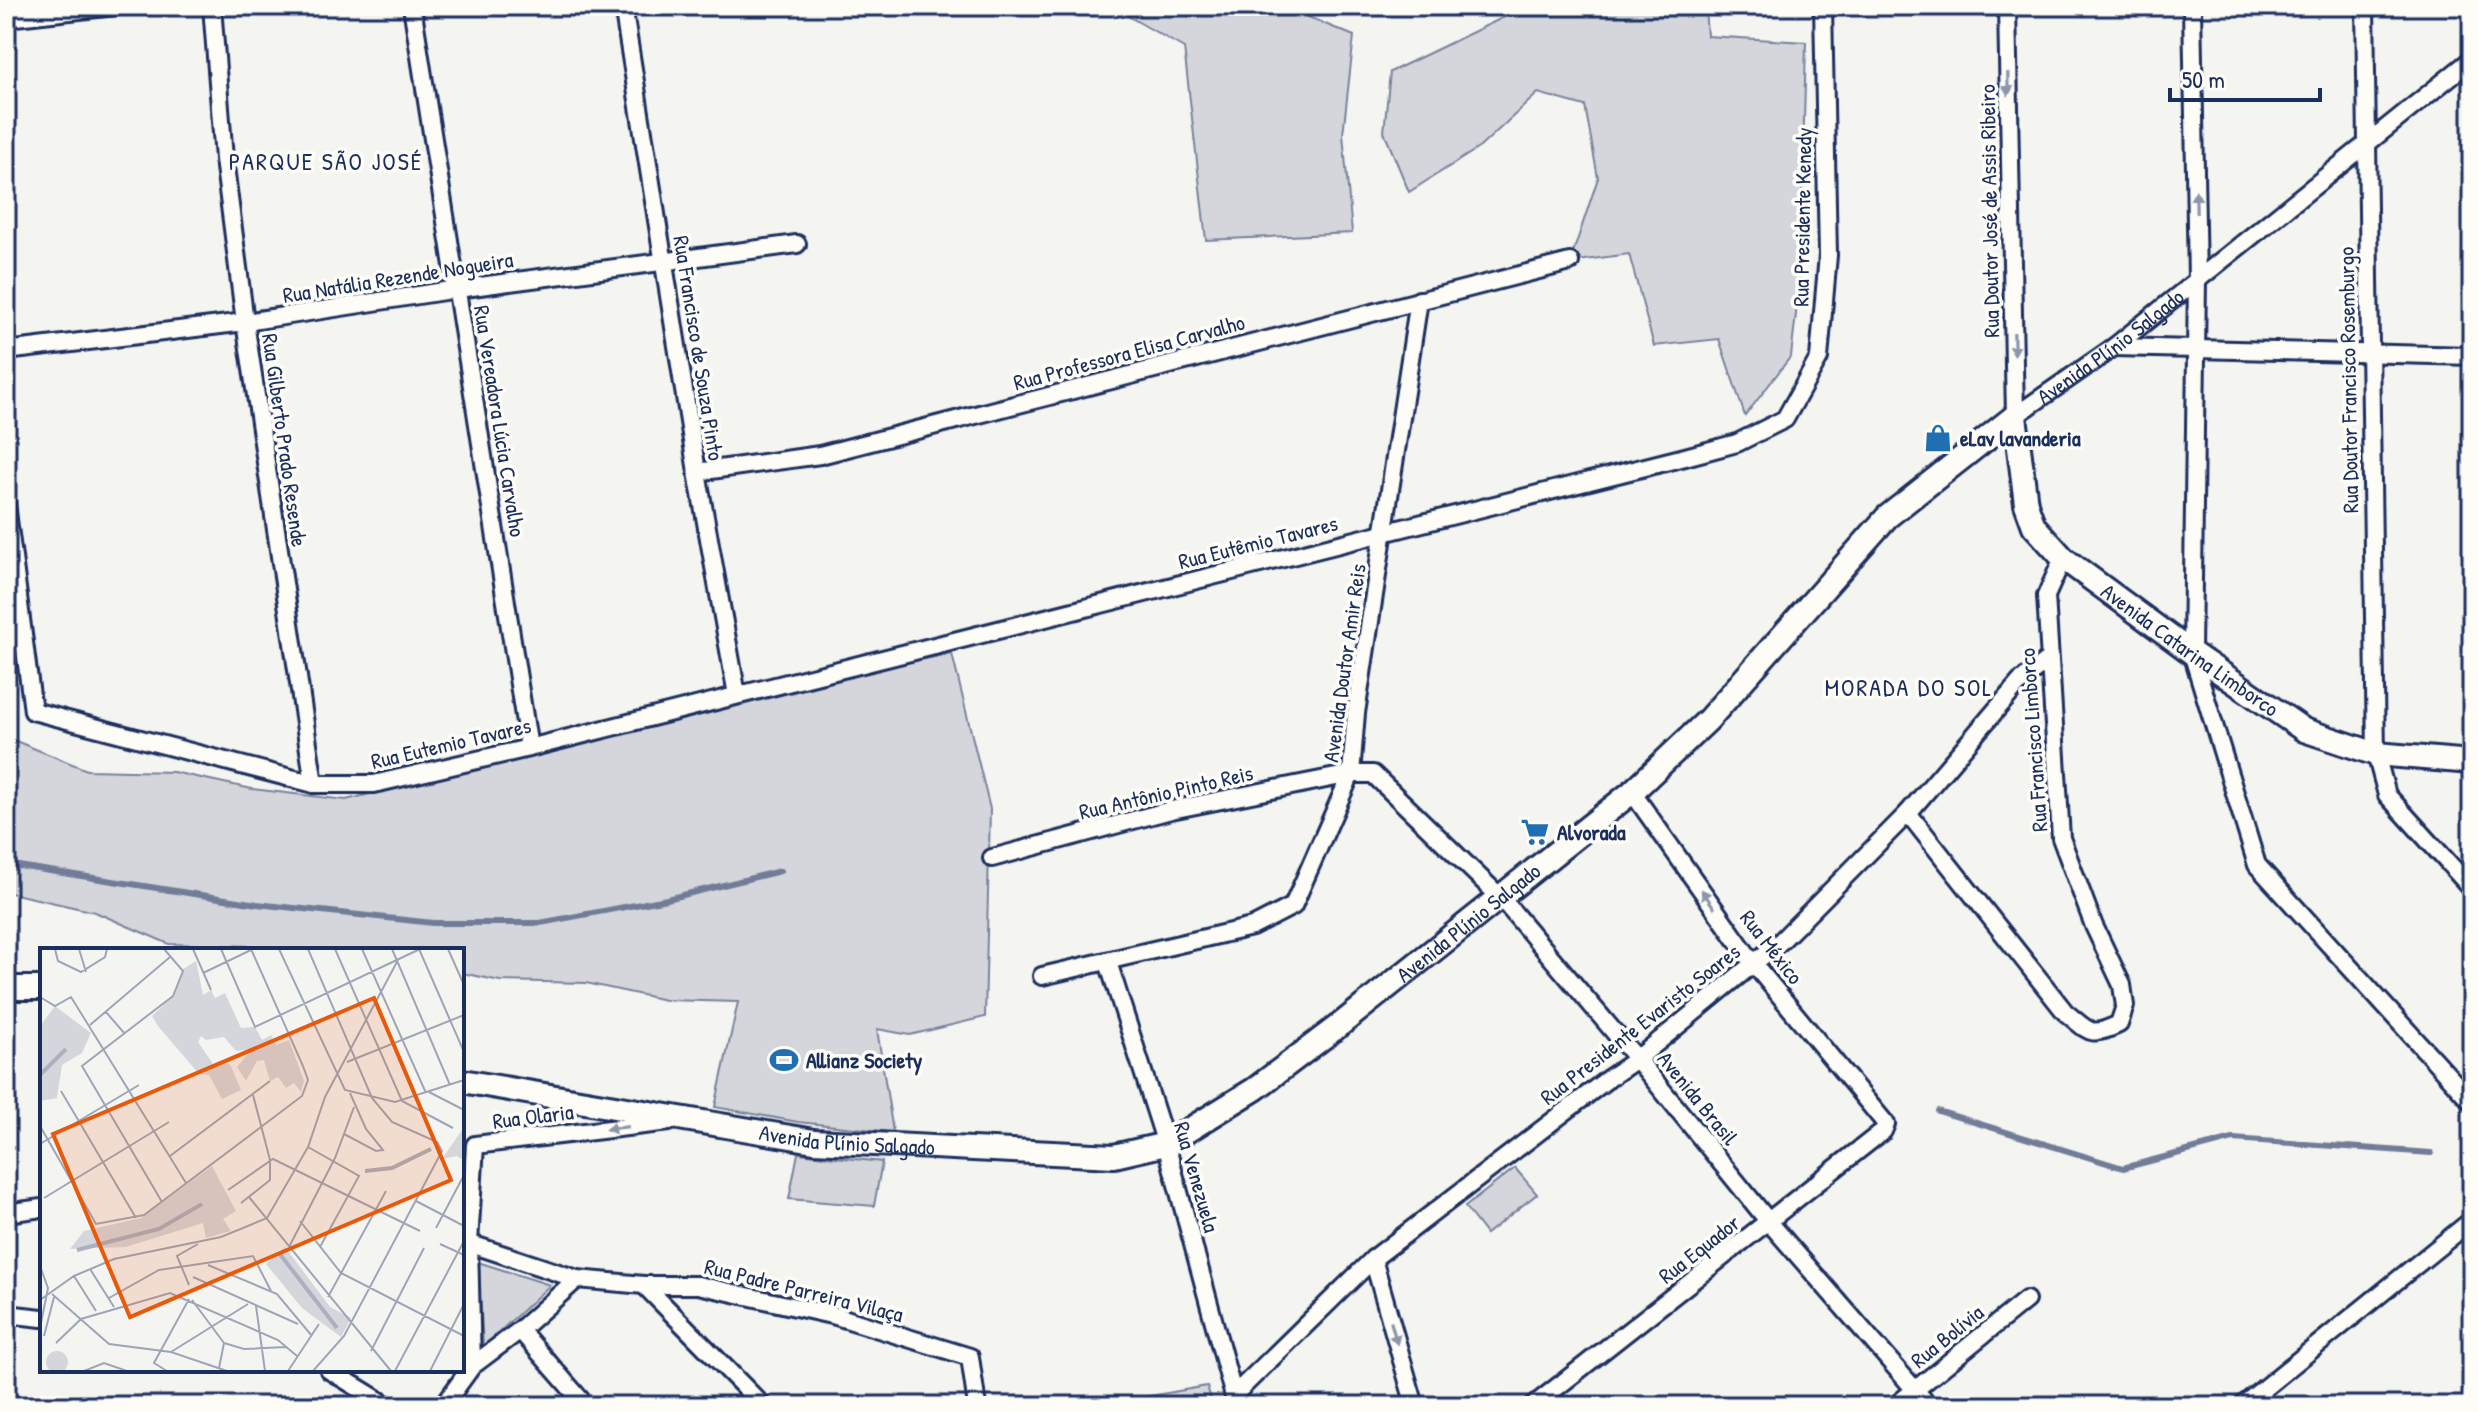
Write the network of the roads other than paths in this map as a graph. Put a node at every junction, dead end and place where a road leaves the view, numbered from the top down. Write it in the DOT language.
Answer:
graph roads {
  1 [pos="116,6"];
  2 [pos="212,6"];
  3 [pos="412,6"];
  4 [pos="623,6"];
  5 [pos="1823,6"];
  6 [pos="2007,6"];
  7 [pos="2192,6"];
  8 [pos="2365,6"];
  9 [pos="6,18"];
  10 [pos="2472,59"];
  11 [pos="2367,145"];
  12 [pos="797,244"];
  13 [pos="663,262"];
  14 [pos="1570,262"];
  15 [pos="2197,280"];
  16 [pos="457,289"];
  17 [pos="1419,300"];
  18 [pos="245,322"];
  19 [pos="2114,347"];
  20 [pos="2197,349"];
  21 [pos="6,351"];
  22 [pos="2370,353"];
  23 [pos="2472,356"];
  24 [pos="2015,416"];
  25 [pos="1785,419"];
  26 [pos="697,472"];
  27 [pos="6,504"];
  28 [pos="1385,533"];
  29 [pos="2063,558"];
  30 [pos="2192,653"];
  31 [pos="2048,660"];
  32 [pos="737,695"];
  33 [pos="529,748"];
  34 [pos="2376,754"];
  35 [pos="2472,762"];
  36 [pos="1351,774"];
  37 [pos="314,784"];
  38 [pos="1632,792"];
  39 [pos="1908,813"];
  40 [pos="992,858"];
  41 [pos="2472,889"];
  42 [pos="1501,898"];
  43 [pos="1108,962"];
  44 [pos="1753,963"];
  45 [pos="1042,976"];
  46 [pos="6,988"];
  47 [pos="40,988"];
  48 [pos="1637,1059"];
  49 [pos="464,1081"];
  50 [pos="2472,1102"];
  51 [pos="694,1119"];
  52 [pos="1886,1122"];
  53 [pos="1166,1144"];
  54 [pos="40,1208"];
  55 [pos="6,1213"];
  56 [pos="2472,1220"];
  57 [pos="1769,1222"];
  58 [pos="466,1242"];
  59 [pos="1373,1259"];
  60 [pos="577,1279"];
  61 [pos="644,1285"];
  62 [pos="2026,1300"];
  63 [pos="6,1314"];
  64 [pos="40,1318"];
  65 [pos="520,1330"];
  66 [pos="472,1366"];
  67 [pos="332,1372"];
  68 [pos="1915,1390"];
  69 [pos="1235,1401"];
  70 [pos="388,1406"];
  71 [pos="443,1406"];
  72 [pos="586,1406"];
  73 [pos="763,1406"];
  74 [pos="977,1406"];
  75 [pos="1415,1406"];
  76 [pos="1533,1406"];
  77 [pos="1895,1406"];
  78 [pos="1929,1406"];
  79 [pos="2242,1406"];
  1 -- 9 [label="street"];
  2 -- 18 [label="street, Rua Gilberto Prado Resende"];
  3 -- 16 [label="street, Rua Vereadora Lúcia Carvalho"];
  4 -- 13 [label="street, Rua Francisco de Souza Pinto"];
  5 -- 25 [label="street, Rua Presidente Kenedy"];
  6 -- 24 [label="street, Rua Doutor José de Assis Ribeiro, one-way"];
  15 -- 7 [label="street, one-way"];
  8 -- 11 [label="street, Rua Doutor Francisco Rosemburgo"];
  10 -- 11 [label="street, Avenida Plínio Salgado"];
  11 -- 15 [label="street, Avenida Plínio Salgado"];
  11 -- 22 [label="street, Rua Doutor Francisco Rosemburgo"];
  12 -- 13 [label="street, Rua Natália Rezende Nogueira"];
  13 -- 16 [label="street, Rua Natália Rezende Nogueira"];
  13 -- 26 [label="street, Rua Francisco de Souza Pinto"];
  14 -- 17 [label="street, Rua Professora Elisa Carvalho"];
  15 -- 19 [label="street, Avenida Plínio Salgado"];
  15 -- 20 [label="street"];
  16 -- 18 [label="street, Rua Natália Rezende Nogueira"];
  16 -- 33 [label="street, Rua Vereadora Lúcia Carvalho"];
  17 -- 26 [label="street, Rua Professora Elisa Carvalho"];
  17 -- 28 [label="street, Avenida Doutor Amir Reis"];
  18 -- 21 [label="street, Rua Natália Rezende Nogueira"];
  18 -- 37 [label="street, Rua Gilberto Prado Resende"];
  19 -- 20 [label="street"];
  19 -- 24 [label="street, Avenida Plínio Salgado"];
  20 -- 22 [label="street"];
  20 -- 30 [label="street"];
  22 -- 23 [label="street"];
  22 -- 34 [label="street, Rua Doutor Francisco Rosemburgo"];
  24 -- 29 [label="street, Avenida Catarina Limborco"];
  24 -- 38 [label="street, Avenida Plínio Salgado"];
  25 -- 28 [label="street, Rua Eutêmio Tavares"];
  26 -- 32 [label="street, Rua Francisco de Souza Pinto"];
  27 -- 37 [label="street, Rua Eutemio Tavares"];
  28 -- 32 [label="street, Rua Eutêmio Tavares"];
  28 -- 36 [label="street, Avenida Doutor Amir Reis"];
  29 -- 30 [label="street, Avenida Catarina Limborco"];
  29 -- 31 [label="street, Rua Francisco Limborco"];
  30 -- 34 [label="street, Avenida Catarina Limborco"];
  30 -- 50 [label="street"];
  31 -- 39 [label="street, Rua Presidente Evaristo Soares"];
  31 -- 39 [label="street, Rua Francisco Limborco"];
  32 -- 33 [label="street, Rua Eutemio Tavares"];
  33 -- 37 [label="street, Rua Eutemio Tavares"];
  34 -- 35 [label="street, Avenida Catarina Limborco"];
  34 -- 41 [label="street, Rua Doutor Francisco Rosemburgo"];
  36 -- 40 [label="street, Rua Antônio Pinto Reis"];
  36 -- 42 [label="street, Avenida Brasil"];
  36 -- 43 [label="street, Avenida Doutor Amir Reis"];
  38 -- 42 [label="street, Avenida Plínio Salgado"];
  44 -- 38 [label="street, Rua México, one-way"];
  39 -- 44 [label="street, Rua Presidente Evaristo Soares"];
  42 -- 48 [label="street, Avenida Brasil"];
  42 -- 53 [label="street, Avenida Plínio Salgado"];
  43 -- 45 [label="street, Avenida Doutor Amir Reis"];
  43 -- 53 [label="street, Rua Venezuela"];
  44 -- 48 [label="street, Rua Presidente Evaristo Soares"];
  44 -- 52 [label="street, Rua México"];
  46 -- 47 [label="street"];
  48 -- 57 [label="street, Avenida Brasil"];
  48 -- 59 [label="street, Rua Presidente Evaristo Soares"];
  49 -- 51 [label="street, Avenida Plínio Salgado"];
  51 -- 53 [label="street, Avenida Plínio Salgado"];
  51 -- 58 [label="street, Rua Olaria, one-way"];
  52 -- 57 [label="street, Rua Equador"];
  53 -- 69 [label="street, Rua Venezuela"];
  54 -- 55 [label="street"];
  56 -- 79 [label="street"];
  57 -- 68 [label="street, Avenida Brasil"];
  57 -- 76 [label="street, Rua Equador"];
  58 -- 60 [label="street, Rua Padre Parreira Vilaça"];
  58 -- 66 [label="street"];
  59 -- 69 [label="street, Rua Presidente Evaristo Soares"];
  59 -- 75 [label="street, one-way"];
  60 -- 61 [label="street, Rua Padre Parreira Vilaça"];
  60 -- 65 [label="street"];
  61 -- 73 [label="street"];
  61 -- 74 [label="street, Rua Padre Parreira Vilaça"];
  62 -- 68 [label="street, Rua Bolívia"];
  63 -- 64 [label="street"];
  65 -- 66 [label="street"];
  65 -- 72 [label="street"];
  66 -- 71 [label="street"];
  67 -- 70 [label="street"];
  68 -- 77 [label="street, Rua Bolívia"];
  68 -- 78 [label="street, Avenida Brasil"];
}
